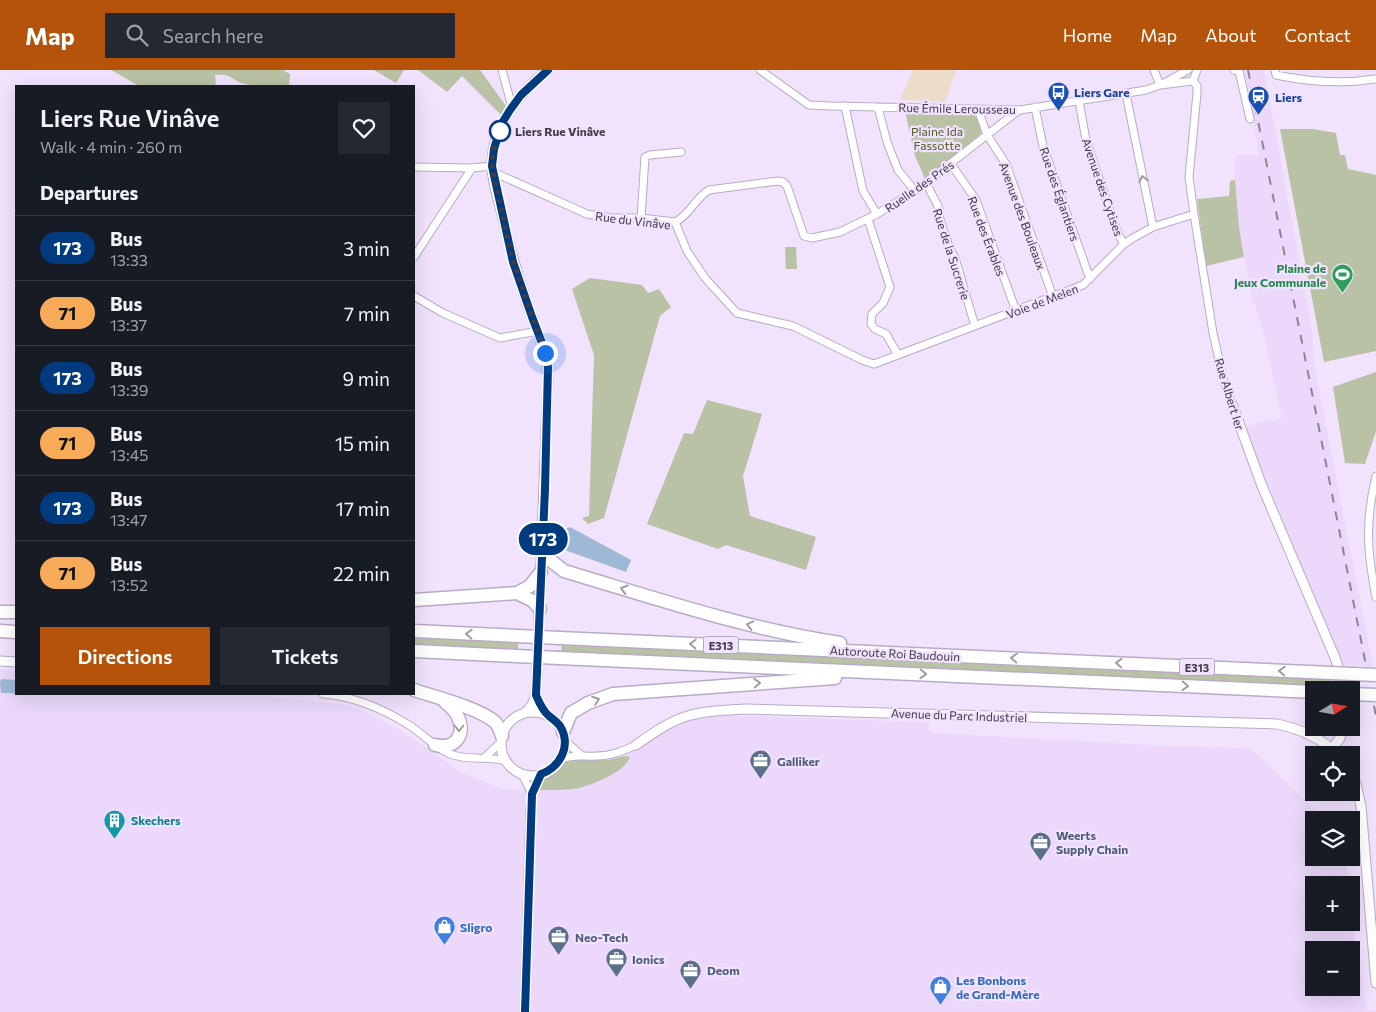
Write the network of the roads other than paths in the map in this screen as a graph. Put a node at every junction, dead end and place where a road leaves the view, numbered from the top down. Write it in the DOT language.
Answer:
graph roads {
  1 [pos="502,70"];
  2 [pos="548,70"];
  3 [pos="760,70"];
  4 [pos="1154,70"];
  5 [pos="1188,70"];
  6 [pos="1197,70"];
  7 [pos="1234,70"];
  8 [pos="1275,70"];
  9 [pos="1376,79"];
  10 [pos="1193,81"];
  11 [pos="1160,85"];
  12 [pos="1126,94"];
  13 [pos="1079,101"];
  14 [pos="845,106"];
  15 [pos="512,107"];
  16 [pos="878,107"];
  17 [pos="1035,107"];
  18 [pos="978,109"];
  19 [pos="1020,110"];
  20 [pos="1250,119"];
  21 [pos="987,135"];
  22 [pos="681,152"];
  23 [pos="951,164"];
  24 [pos="415,167"];
  25 [pos="472,168"];
  26 [pos="492,169"];
  27 [pos="926,183"];
  28 [pos="915,191"];
  29 [pos="877,214"];
  30 [pos="1194,214"];
  31 [pos="641,218"];
  32 [pos="868,219"];
  33 [pos="675,222"];
  34 [pos="1153,227"];
  35 [pos="1124,244"];
  36 [pos="415,254"];
  37 [pos="1090,279"];
  38 [pos="415,297"];
  39 [pos="1053,297"];
  40 [pos="1016,311"];
  41 [pos="975,326"];
  42 [pos="538,332"];
  43 [pos="898,355"];
  44 [pos="874,364"];
  45 [pos="1232,404"];
  46 [pos="1376,476"];
  47 [pos="542,547"];
  48 [pos="564,571"];
  49 [pos="541,572"];
  50 [pos="540,586"];
  51 [pos="517,593"];
  52 [pos="1376,597"];
  53 [pos="415,600"];
  54 [pos="540,609"];
  55 [pos="0,612"];
  56 [pos="15,612"];
  57 [pos="0,631"];
  58 [pos="415,631"];
  59 [pos="15,632"];
  60 [pos="415,651"];
  61 [pos="881,652"];
  62 [pos="0,661"];
  63 [pos="15,662"];
  64 [pos="874,672"];
  65 [pos="1376,675"];
  66 [pos="1342,681"];
  67 [pos="415,690"];
  68 [pos="1305,692"];
  69 [pos="1360,694"];
  70 [pos="329,695"];
  71 [pos="536,695"];
  72 [pos="1376,695"];
  73 [pos="441,699"];
  74 [pos="525,713"];
  75 [pos="548,715"];
  76 [pos="564,736"];
  77 [pos="502,739"];
  78 [pos="436,745"];
  79 [pos="636,745"];
  80 [pos="1327,746"];
  81 [pos="582,755"];
  82 [pos="484,758"];
  83 [pos="561,759"];
  84 [pos="506,761"];
  85 [pos="519,772"];
  86 [pos="541,774"];
  87 [pos="532,794"];
  88 [pos="1360,801"];
  89 [pos="531,808"];
  90 [pos="1376,982"];
  91 [pos="525,1012"];
  1 -- 15 [label="street"];
  2 -- 15 [label="street"];
  3 -- 14 [label="street, Rue Émile Lerousseau"];
  4 -- 11 [label="street"];
  5 -- 11 [label="street"];
  6 -- 10 [label="street"];
  7 -- 20 [label="street"];
  8 -- 9 [label="street"];
  10 -- 11 [label="street, Rue Émile Lerousseau"];
  10 -- 30 [label="street, Rue Albert Ier"];
  11 -- 12 [label="street, Rue Émile Lerousseau"];
  12 -- 13 [label="street, Rue Émile Lerousseau"];
  34 -- 12 [label="street, one-way"];
  13 -- 17 [label="street, Rue Émile Lerousseau"];
  13 -- 35 [label="street, Avenue des Cytises"];
  14 -- 16 [label="street, Rue Émile Lerousseau"];
  14 -- 29 [label="street"];
  15 -- 26 [label="street"];
  16 -- 18 [label="street, Rue Émile Lerousseau"];
  16 -- 28 [label="street"];
  17 -- 19 [label="street, Rue Émile Lerousseau"];
  17 -- 37 [label="street, Rue des Églantiers"];
  18 -- 19 [label="street, Rue Émile Lerousseau"];
  18 -- 21 [label="street, Avenue des Bouleaux"];
  19 -- 21 [label="street, Ruelle des Prés"];
  21 -- 23 [label="street, Ruelle des Prés"];
  21 -- 39 [label="street, Avenue des Bouleaux"];
  22 -- 31 [label="street"];
  23 -- 27 [label="street, Ruelle des Prés"];
  23 -- 40 [label="street, Rue des Érables"];
  24 -- 25 [label="street"];
  25 -- 26 [label="street"];
  25 -- 36 [label="street"];
  26 -- 31 [label="street, Rue du Vinâve"];
  26 -- 42 [label="street"];
  27 -- 28 [label="street, Ruelle des Prés"];
  27 -- 41 [label="street, Rue de la Sucrerie"];
  28 -- 29 [label="street, Ruelle des Prés"];
  29 -- 32 [label="street, Ruelle des Prés"];
  30 -- 34 [label="street, Voie de Melen"];
  30 -- 45 [label="street, Rue Albert Ier"];
  31 -- 33 [label="street, Rue du Vinâve"];
  32 -- 33 [label="street, Ruelle des Prés"];
  32 -- 43 [label="street"];
  33 -- 44 [label="street, Rue du Vinâve"];
  34 -- 35 [label="street, Voie de Melen"];
  35 -- 37 [label="street, Voie de Melen"];
  37 -- 39 [label="street, Voie de Melen"];
  38 -- 42 [label="street"];
  39 -- 40 [label="street, Voie de Melen"];
  40 -- 41 [label="street, Voie de Melen"];
  41 -- 43 [label="street, Voie de Melen"];
  42 -- 47 [label="street"];
  43 -- 44 [label="street, Voie de Melen"];
  45 -- 66 [label="street, Rue Albert Ier"];
  46 -- 52 [label="street"];
  47 -- 48 [label="highway"];
  47 -- 49 [label="street"];
  48 -- 50 [label="highway"];
  61 -- 48 [label="highway, one-way"];
  49 -- 50 [label="street"];
  49 -- 51 [label="highway"];
  50 -- 54 [label="street"];
  51 -- 53 [label="highway"];
  51 -- 54 [label="highway"];
  54 -- 71 [label="street"];
  55 -- 56 [label="highway"];
  57 -- 59 [label="highway"];
  61 -- 58 [label="highway, Autoroute Roi Baudouin / E313, one-way, bridge"];
  60 -- 64 [label="highway, Autoroute Roi Baudouin / E313, bridge"];
  65 -- 61 [label="highway, Autoroute Roi Baudouin / E313, one-way, bridge"];
  62 -- 63 [label="street"];
  64 -- 68 [label="highway, Autoroute Roi Baudouin / E313, one-way"];
  76 -- 64 [label="highway, one-way"];
  67 -- 73 [label="highway"];
  69 -- 72 [label="highway, bridge"];
  70 -- 78 [label="street"];
  71 -- 74 [label="street"];
  71 -- 75 [label="street"];
  73 -- 77 [label="highway"];
  73 -- 78 [label="highway, one-way"];
  74 -- 75 [label="street"];
  74 -- 77 [label="street"];
  75 -- 76 [label="street"];
  76 -- 81 [label="street"];
  76 -- 83 [label="street"];
  77 -- 82 [label="street"];
  77 -- 84 [label="street"];
  78 -- 82 [label="street"];
  79 -- 80 [label="street, Avenue du Parc Industriel"];
  79 -- 81 [label="street, Avenue du Parc Industriel"];
  81 -- 83 [label="street, Avenue du Parc Industriel"];
  82 -- 84 [label="street"];
  83 -- 86 [label="street"];
  84 -- 85 [label="street"];
  85 -- 86 [label="street"];
  85 -- 87 [label="street"];
  86 -- 87 [label="street"];
  87 -- 89 [label="street"];
  88 -- 90 [label="street"];
  89 -- 91 [label="street"];
}
